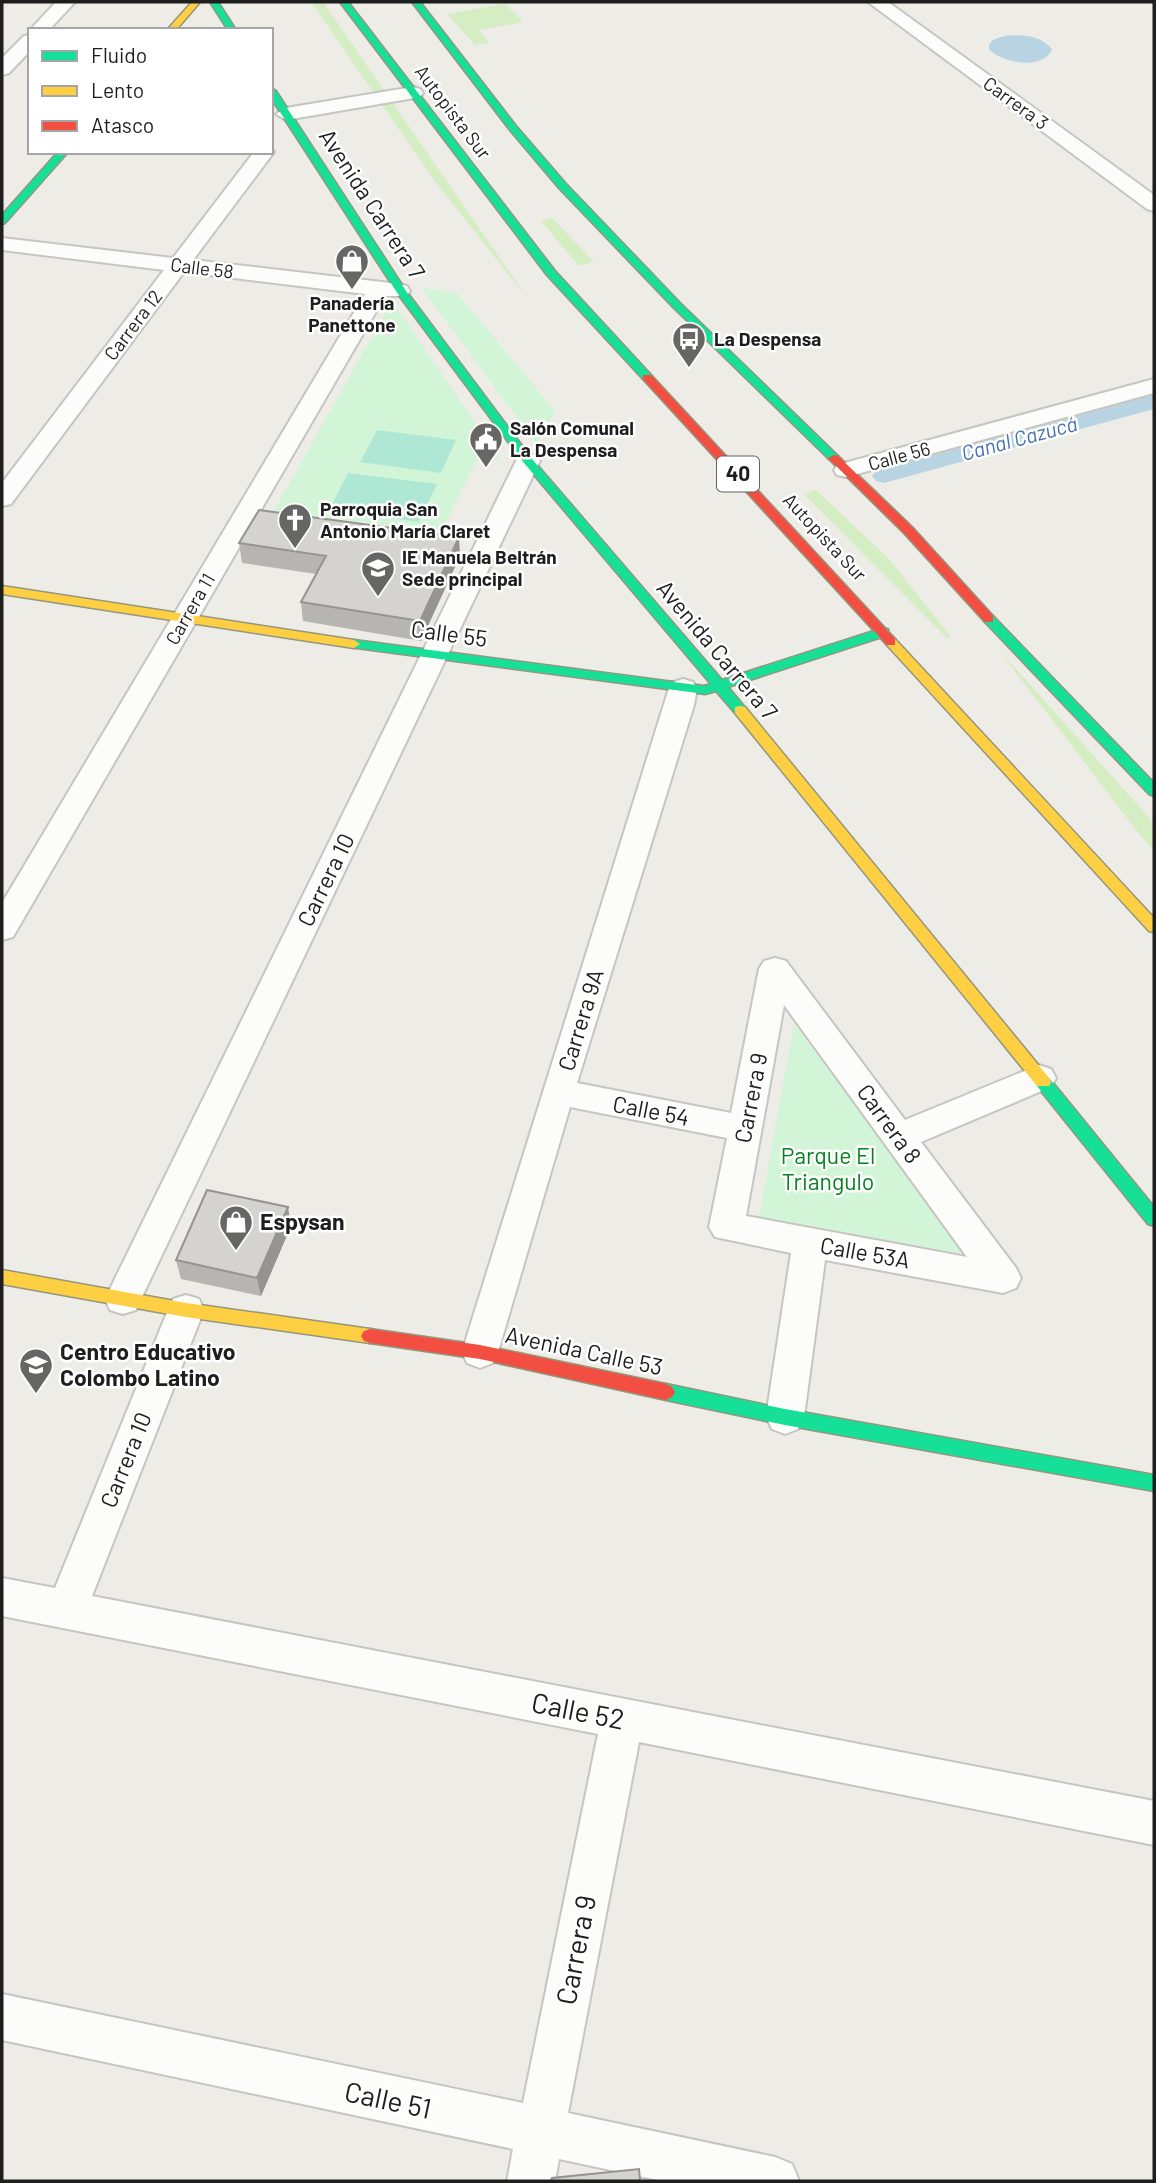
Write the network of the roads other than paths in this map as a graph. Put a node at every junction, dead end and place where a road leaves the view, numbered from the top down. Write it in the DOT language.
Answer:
graph roads {
  1 [pos="66,2"];
  2 [pos="196,2"];
  3 [pos="214,2"];
  4 [pos="344,2"];
  5 [pos="416,2"];
  6 [pos="877,2"];
  7 [pos="41,28"];
  8 [pos="174,28"];
  9 [pos="231,28"];
  10 [pos="28,42"];
  11 [pos="2,69"];
  12 [pos="413,93"];
  13 [pos="273,94"];
  14 [pos="288,116"];
  15 [pos="273,140"];
  16 [pos="61,154"];
  17 [pos="262,154"];
  18 [pos="1154,205"];
  19 [pos="2,221"];
  20 [pos="2,244"];
  21 [pos="179,265"];
  22 [pos="390,290"];
  23 [pos="1154,386"];
  24 [pos="528,461"];
  25 [pos="846,470"];
  26 [pos="2,499"];
  27 [pos="459,544"];
  28 [pos="486,548"];
  29 [pos="2,590"];
  30 [pos="185,618"];
  31 [pos="884,632"];
  32 [pos="434,656"];
  33 [pos="719,685"];
  34 [pos="683,688"];
  35 [pos="1154,791"];
  36 [pos="1154,927"];
  37 [pos="2,929"];
  38 [pos="775,969"];
  39 [pos="1039,1078"];
  40 [pos="558,1092"];
  41 [pos="745,1129"];
  42 [pos="898,1136"];
  43 [pos="1154,1219"];
  44 [pos="727,1227"];
  45 [pos="810,1243"];
  46 [pos="2,1277"];
  47 [pos="1003,1279"];
  48 [pos="123,1299"];
  49 [pos="186,1310"];
  50 [pos="481,1352"];
  51 [pos="785,1417"];
  52 [pos="1154,1483"];
  53 [pos="2,1597"];
  54 [pos="66,1610"];
  55 [pos="622,1720"];
  56 [pos="1154,1823"];
  57 [pos="2,2017"];
  58 [pos="541,2132"];
  59 [pos="531,2181"];
  60 [pos="775,2181"];
  1 -- 7 [label="street"];
  2 -- 8 [label="main road"];
  3 -- 9 [label="main road"];
  4 -- 12 [label="main road, Autopista Sur / 40"];
  5 -- 25 [label="main road, Autopista Sur"];
  6 -- 18 [label="street, Carrera 3"];
  10 -- 11 [label="street"];
  12 -- 14 [label="street"];
  12 -- 31 [label="main road, Autopista Sur / 40"];
  13 -- 14 [label="main road, Avenida Carrera 7"];
  14 -- 15 [label="street"];
  14 -- 22 [label="main road, Avenida Carrera 7"];
  16 -- 19 [label="main road"];
  17 -- 21 [label="street, Carrera 12"];
  20 -- 21 [label="street, Calle 58"];
  21 -- 22 [label="street, Calle 58"];
  21 -- 26 [label="street, Carrera 12"];
  22 -- 24 [label="main road, Avenida Carrera 7"];
  22 -- 30 [label="street, Carrera 11"];
  23 -- 25 [label="street, Calle 56"];
  24 -- 28 [label="street, Carrera 10"];
  24 -- 33 [label="main road, Avenida Carrera 7"];
  25 -- 35 [label="main road, Autopista Sur"];
  27 -- 28 [label="street"];
  28 -- 32 [label="street, Carrera 10"];
  29 -- 30 [label="main road, Calle 55"];
  30 -- 32 [label="main road, Calle 55"];
  30 -- 37 [label="street, Carrera 11"];
  31 -- 33 [label="main road, Calle 55"];
  31 -- 36 [label="main road, Autopista Sur / 40"];
  32 -- 34 [label="main road, Calle 55"];
  32 -- 48 [label="street, Carrera 10"];
  33 -- 34 [label="main road, Calle 55"];
  33 -- 39 [label="main road, Avenida Carrera 7"];
  34 -- 40 [label="street, Carrera 9A"];
  38 -- 41 [label="street, Carrera 9"];
  38 -- 42 [label="street, Carrera 8"];
  39 -- 42 [label="street"];
  39 -- 43 [label="main road, Avenida Carrera 7"];
  40 -- 41 [label="street, Calle 54"];
  40 -- 50 [label="street, Carrera 9A"];
  41 -- 44 [label="street, Carrera 9"];
  42 -- 47 [label="street, Carrera 8"];
  44 -- 45 [label="street, Calle 53A"];
  45 -- 47 [label="street, Calle 53A"];
  45 -- 51 [label="street"];
  46 -- 48 [label="main road, Avenida Calle 53"];
  48 -- 49 [label="main road, Avenida Calle 53"];
  49 -- 50 [label="main road, Avenida Calle 53"];
  49 -- 54 [label="street, Carrera 10"];
  50 -- 51 [label="main road, Avenida Calle 53"];
  51 -- 52 [label="main road, Avenida Calle 53"];
  53 -- 54 [label="street, Calle 52"];
  54 -- 55 [label="street, Calle 52"];
  55 -- 56 [label="street, Calle 52"];
  55 -- 58 [label="street, Carrera 9"];
  57 -- 58 [label="street, Calle 51"];
  58 -- 59 [label="street, Carrera 9"];
  58 -- 60 [label="street, Calle 51"];
}
